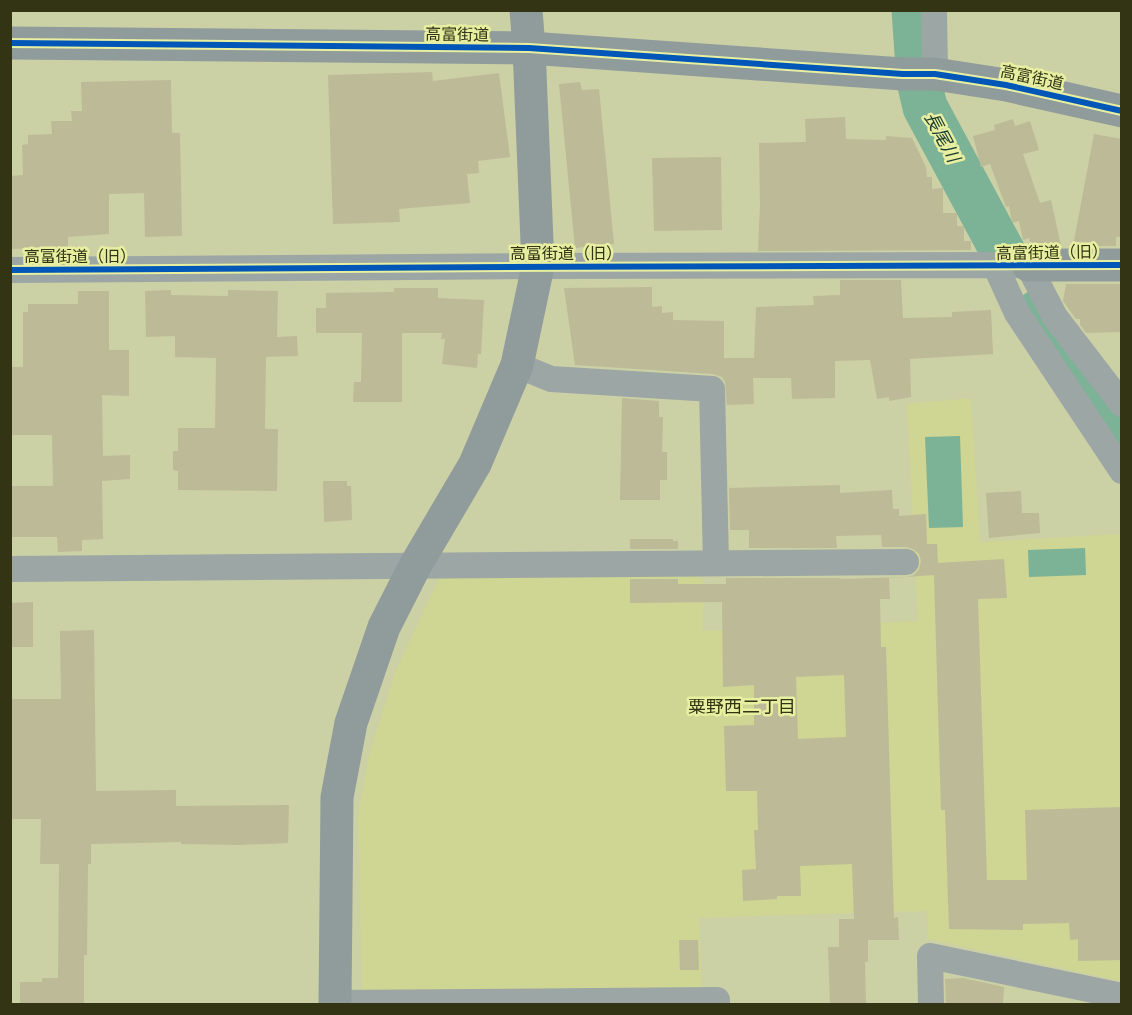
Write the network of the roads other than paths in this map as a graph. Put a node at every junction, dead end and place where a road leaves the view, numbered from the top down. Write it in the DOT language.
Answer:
graph roads {
  1 [pos="526,10"];
  2 [pos="934,10"];
  3 [pos="10,43"];
  4 [pos="529,48"];
  5 [pos="935,74"];
  6 [pos="1122,111"];
  7 [pos="1028,265"];
  8 [pos="1122,265"];
  9 [pos="538,266"];
  10 [pos="996,267"];
  11 [pos="10,270"];
  12 [pos="517,365"];
  13 [pos="1122,404"];
  14 [pos="1117,455"];
  15 [pos="906,562"];
  16 [pos="716,563"];
  17 [pos="415,566"];
  18 [pos="10,569"];
  19 [pos="1073,995"];
  20 [pos="1122,996"];
  21 [pos="335,1004"];
  22 [pos="717,1005"];
  23 [pos="931,1005"];
  1 -- 4 [label="street"];
  2 -- 5 [label="street"];
  3 -- 4 [label="street, 高富街道"];
  4 -- 5 [label="street, 高富街道"];
  4 -- 9 [label="street"];
  5 -- 6 [label="street, 高富街道"];
  7 -- 8 [label="street, 高富街道（旧）"];
  7 -- 10 [label="street, 高富街道（旧）"];
  7 -- 13 [label="street"];
  9 -- 10 [label="street, 高富街道（旧）"];
  9 -- 11 [label="street, 高富街道（旧）"];
  9 -- 12 [label="street"];
  10 -- 14 [label="street"];
  12 -- 16 [label="street"];
  12 -- 17 [label="street"];
  15 -- 16 [label="street"];
  16 -- 17 [label="street"];
  17 -- 18 [label="street"];
  17 -- 21 [label="street"];
  19 -- 20 [label="street"];
  19 -- 23 [label="street"];
  21 -- 22 [label="street"];
}
